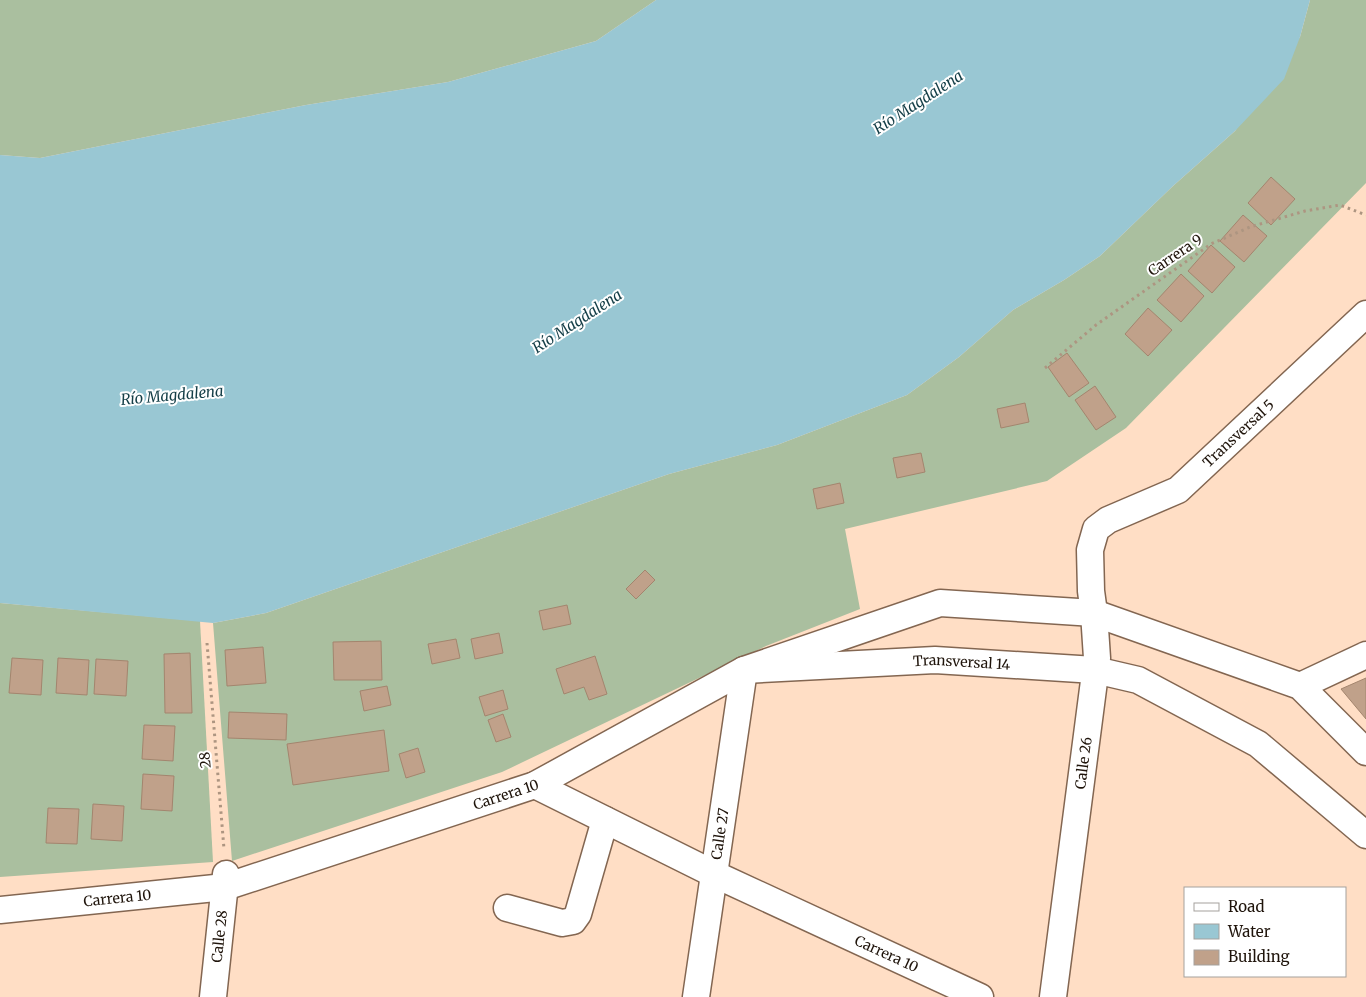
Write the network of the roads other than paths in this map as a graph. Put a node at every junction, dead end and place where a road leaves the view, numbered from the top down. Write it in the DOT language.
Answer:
graph roads {
  1 [pos="1366,314"];
  2 [pos="1096,529"];
  3 [pos="1094,613"];
  4 [pos="1366,655"];
  5 [pos="744,670"];
  6 [pos="1095,670"];
  7 [pos="1300,686"];
  8 [pos="1366,752"];
  9 [pos="536,785"];
  10 [pos="605,820"];
  11 [pos="1366,835"];
  12 [pos="714,874"];
  13 [pos="225,881"];
  14 [pos="507,908"];
  15 [pos="0,910"];
  16 [pos="213,997"];
  17 [pos="696,997"];
  18 [pos="980,997"];
  19 [pos="1053,997"];
  1 -- 2 [label="street, Transversal 5"];
  2 -- 3 [label="street, Calle 26"];
  3 -- 5 [label="street"];
  3 -- 6 [label="street, Calle 26"];
  3 -- 7 [label="street"];
  4 -- 7 [label="street"];
  5 -- 6 [label="street, Transversal 14"];
  5 -- 9 [label="street, Transversal 14"];
  5 -- 12 [label="street, Calle 27"];
  6 -- 11 [label="street, Transversal 14"];
  6 -- 19 [label="street, Calle 26"];
  7 -- 8 [label="street"];
  9 -- 10 [label="street, Carrera 10"];
  9 -- 13 [label="street, Carrera 10"];
  10 -- 12 [label="street, Carrera 10"];
  10 -- 14 [label="street"];
  12 -- 17 [label="street, Calle 27"];
  12 -- 18 [label="street, Carrera 10"];
  13 -- 15 [label="street, Carrera 10"];
  13 -- 16 [label="street, Calle 28"];
}
